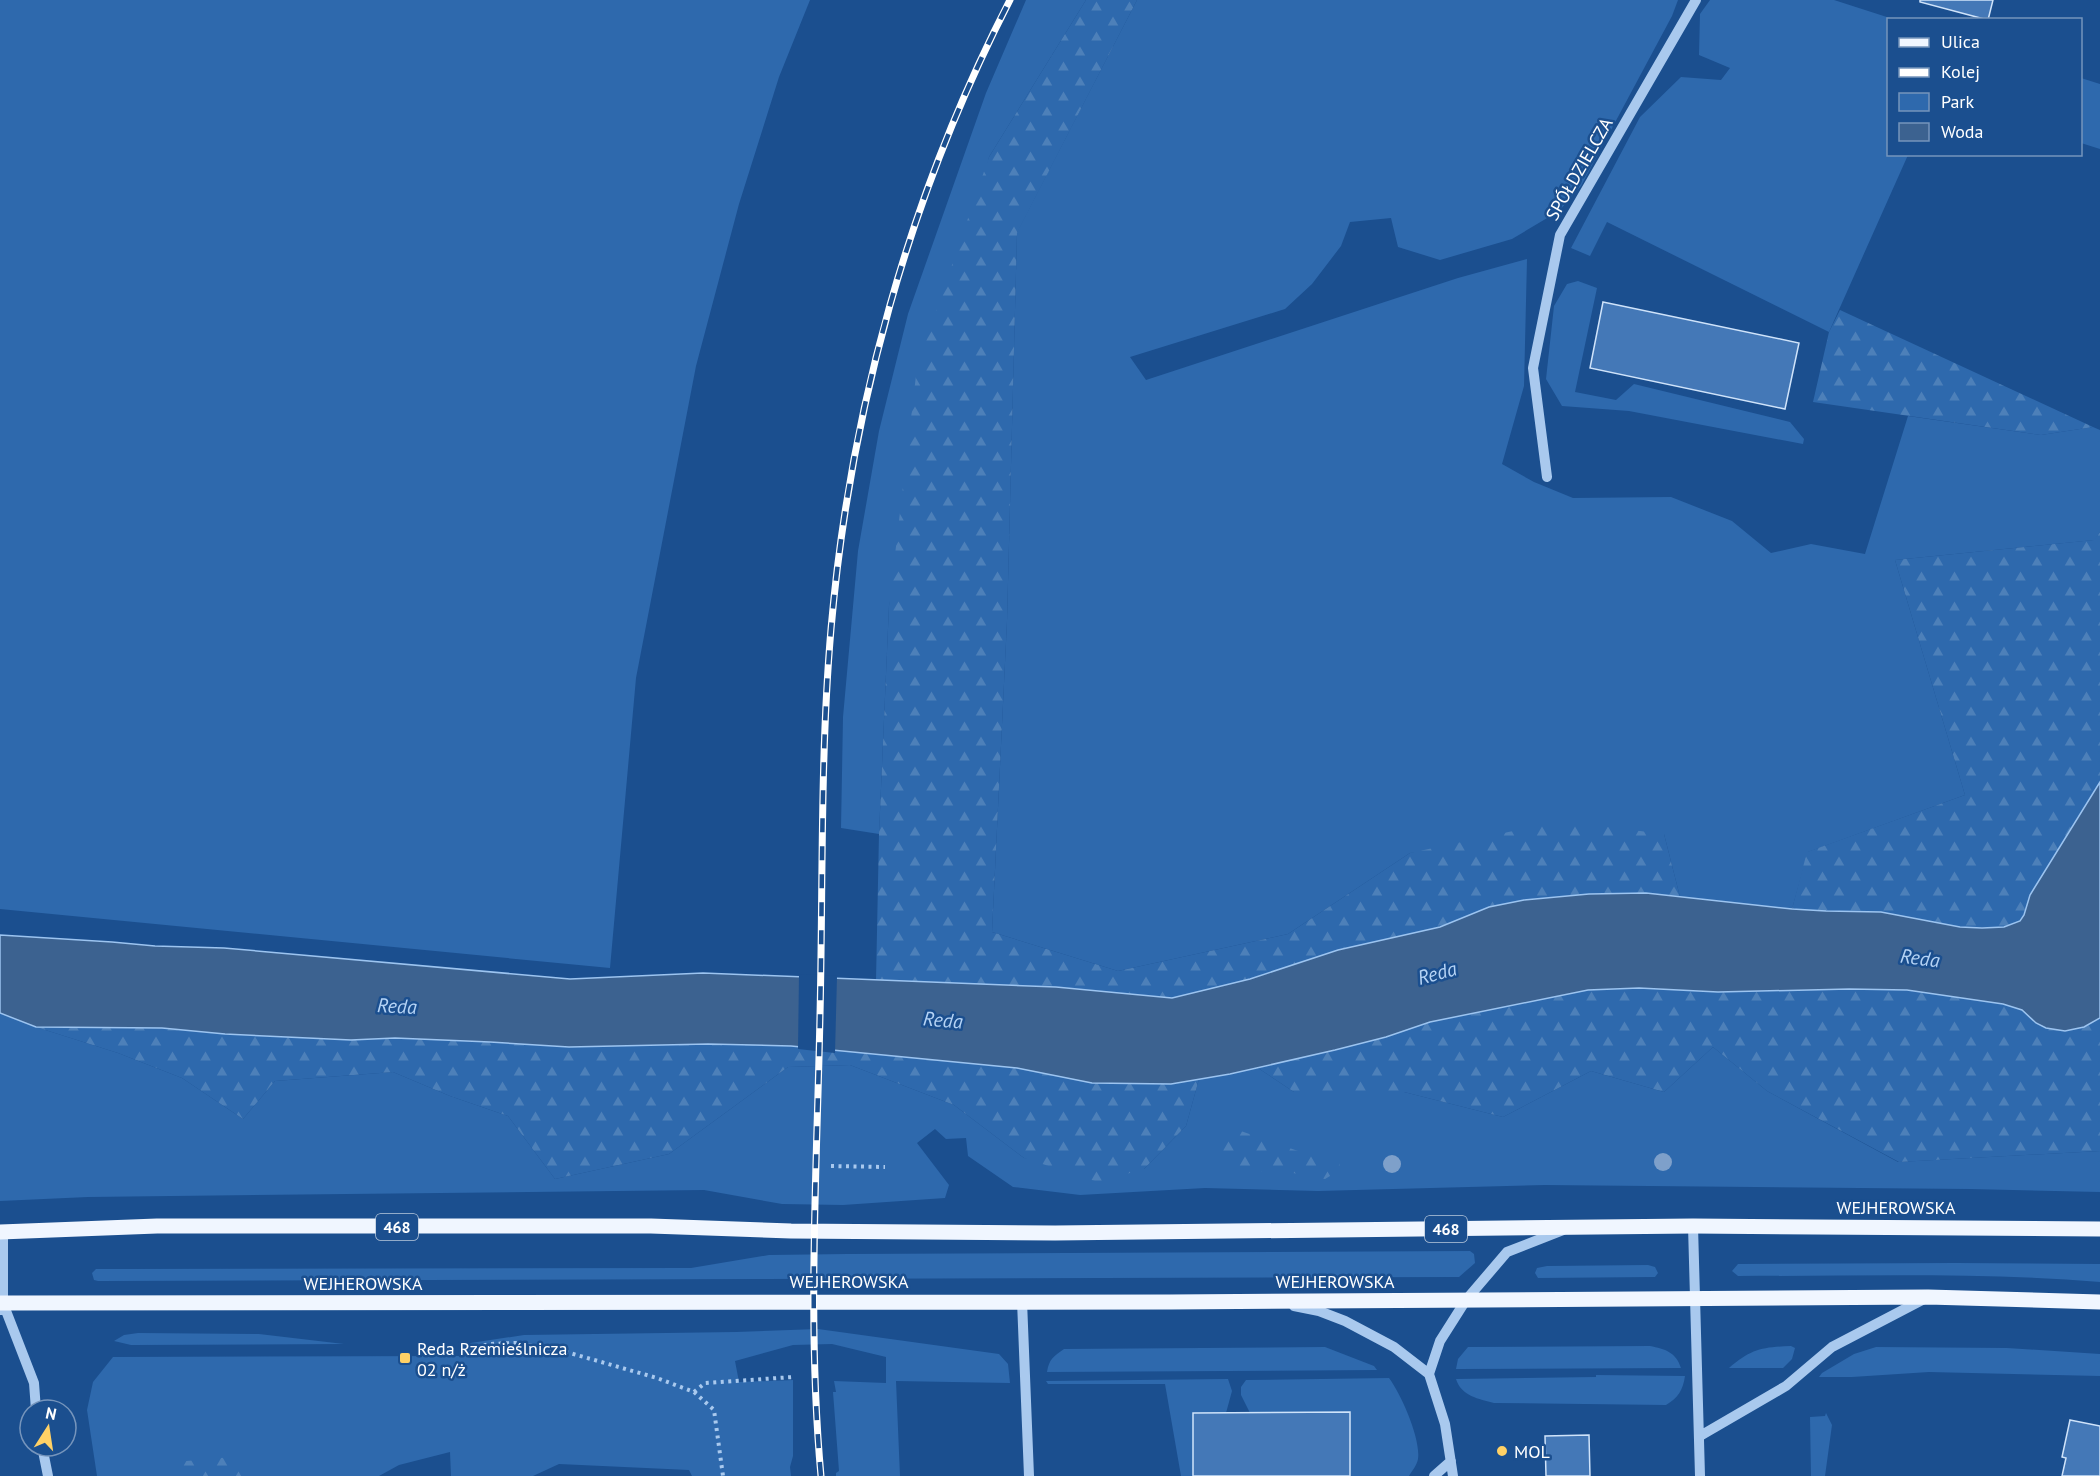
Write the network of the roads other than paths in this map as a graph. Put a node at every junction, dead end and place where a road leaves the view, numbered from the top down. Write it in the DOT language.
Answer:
graph roads {
  1 [pos="1696,0"];
  2 [pos="1547,477"];
  3 [pos="1693,1226"];
  4 [pos="1571,1227"];
  5 [pos="2100,1229"];
  6 [pos="2,1232"];
  7 [pos="1928,1297"];
  8 [pos="1695,1298"];
  9 [pos="1270,1300"];
  10 [pos="1466,1300"];
  11 [pos="1022,1301"];
  12 [pos="2100,1302"];
  13 [pos="1,1306"];
  14 [pos="1429,1374"];
  15 [pos="35,1398"];
  16 [pos="1700,1436"];
  17 [pos="44,1458"];
  18 [pos="1450,1461"];
  19 [pos="48,1476"];
  20 [pos="1029,1476"];
  21 [pos="1434,1476"];
  22 [pos="1453,1476"];
  23 [pos="1700,1476"];
  1 -- 2 [label="street, SPÓŁDZIELCZA"];
  3 -- 4 [label="main road, WEJHEROWSKA / 468"];
  3 -- 5 [label="main road, WEJHEROWSKA / 468"];
  3 -- 8 [label="street"];
  4 -- 6 [label="main road, WEJHEROWSKA / 468"];
  4 -- 10 [label="street"];
  6 -- 13 [label="street, WEJHEROWSKA"];
  7 -- 8 [label="main road, WEJHEROWSKA"];
  7 -- 12 [label="main road, WEJHEROWSKA"];
  7 -- 16 [label="street"];
  8 -- 10 [label="main road, WEJHEROWSKA"];
  8 -- 16 [label="street"];
  9 -- 10 [label="main road, WEJHEROWSKA"];
  9 -- 11 [label="main road, WEJHEROWSKA"];
  9 -- 14 [label="street"];
  10 -- 14 [label="street"];
  11 -- 13 [label="main road, WEJHEROWSKA"];
  11 -- 20 [label="street"];
  13 -- 15 [label="street"];
  14 -- 18 [label="street"];
  16 -- 23 [label="street"];
  17 -- 19 [label="street"];
  18 -- 21 [label="street"];
  18 -- 22 [label="street"];
}
